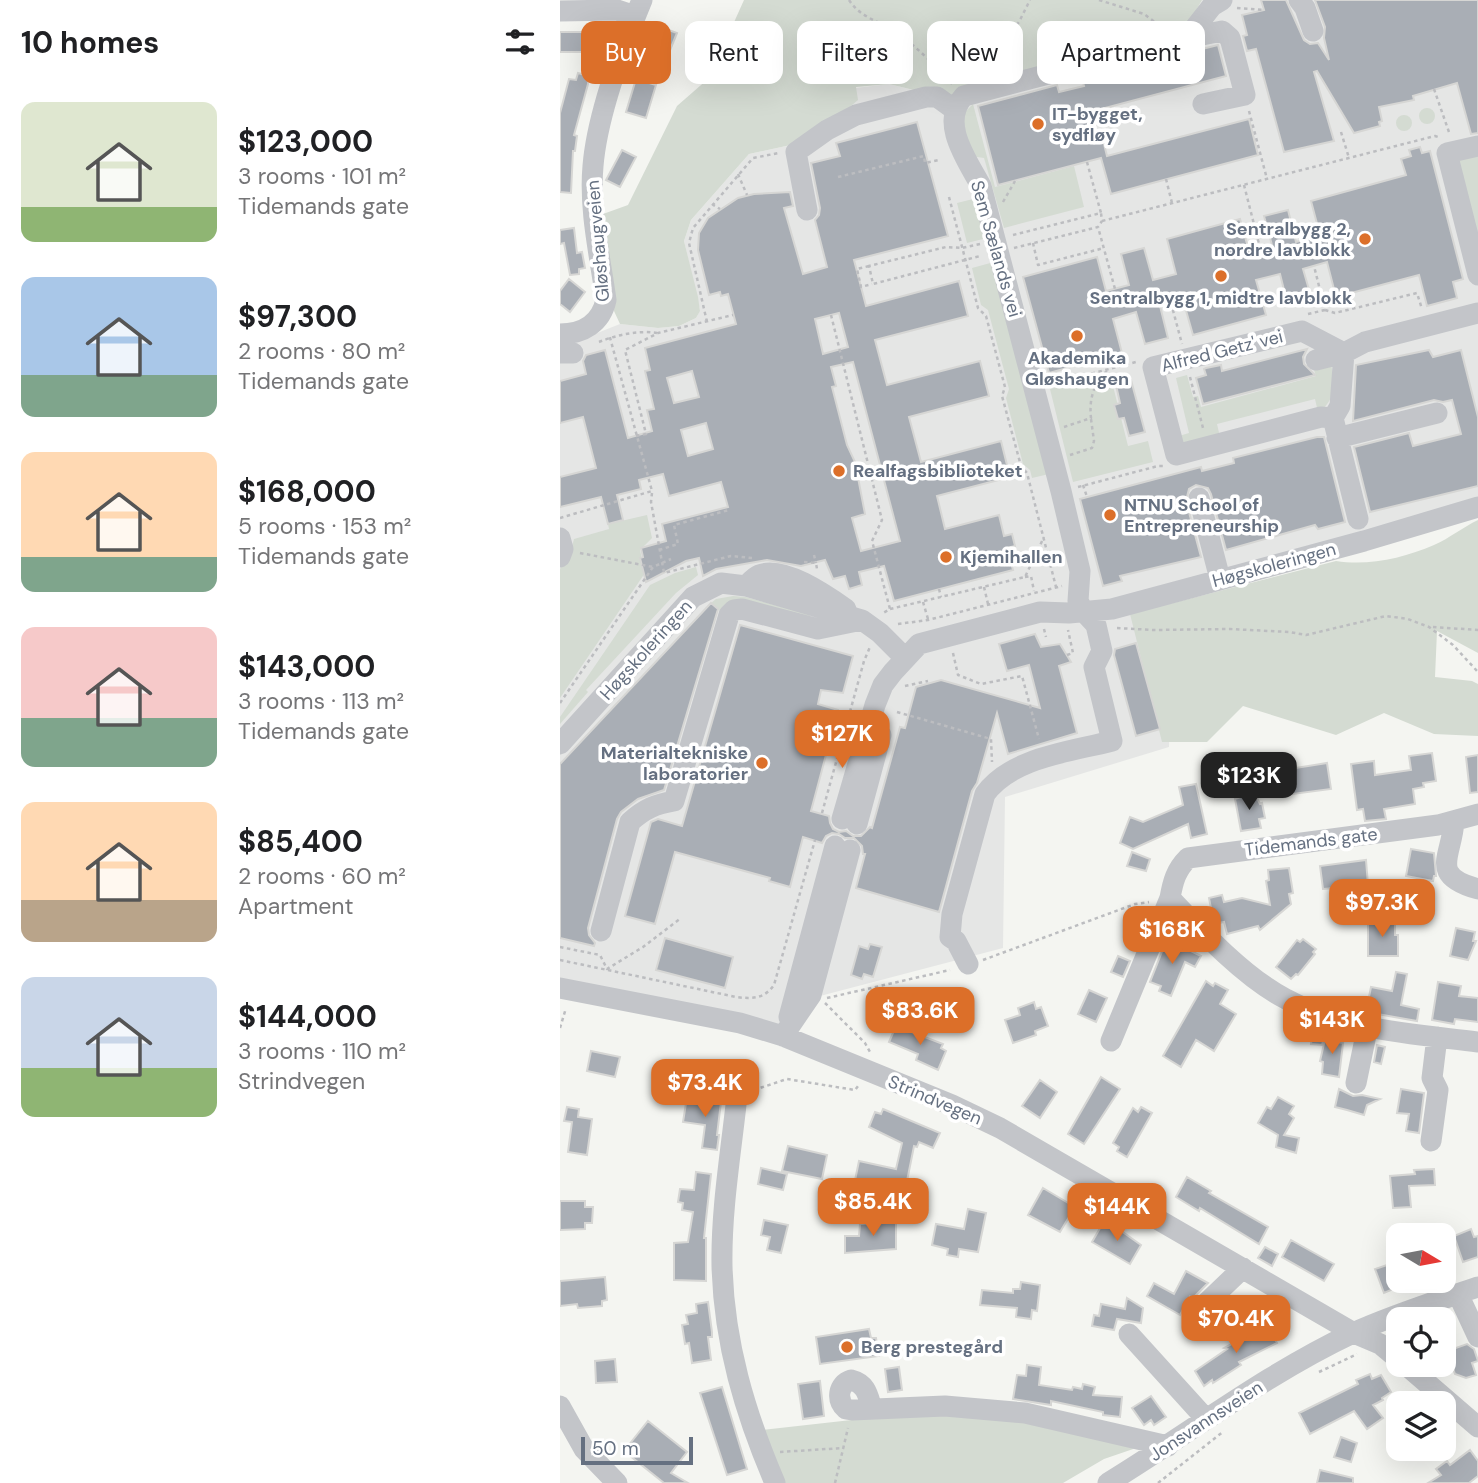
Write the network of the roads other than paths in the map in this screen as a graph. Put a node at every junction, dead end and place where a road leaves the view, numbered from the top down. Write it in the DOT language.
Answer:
graph roads {
  1 [pos="1223,0"];
  2 [pos="1299,0"];
  3 [pos="638,8"];
  4 [pos="560,11"];
  5 [pos="1200,21"];
  6 [pos="1313,31"];
  7 [pos="1205,33"];
  8 [pos="1037,77"];
  9 [pos="956,100"];
  10 [pos="1203,104"];
  11 [pos="1478,146"];
  12 [pos="807,210"];
  13 [pos="1478,271"];
  14 [pos="1478,313"];
  15 [pos="560,334"];
  16 [pos="1344,353"];
  17 [pos="1316,360"];
  18 [pos="1437,413"];
  19 [pos="1335,428"];
  20 [pos="1199,498"];
  21 [pos="1478,507"];
  22 [pos="1357,519"];
  23 [pos="1220,579"];
  24 [pos="1079,620"];
  25 [pos="862,621"];
  26 [pos="901,672"];
  27 [pos="560,744"];
  28 [pos="1478,814"];
  29 [pos="841,819"];
  30 [pos="1454,821"];
  31 [pos="1478,889"];
  32 [pos="1170,898"];
  33 [pos="601,931"];
  34 [pos="968,964"];
  35 [pos="564,995"];
  36 [pos="1368,1025"];
  37 [pos="783,1036"];
  38 [pos="1437,1037"];
  39 [pos="1111,1041"];
  40 [pos="1478,1042"];
  41 [pos="1356,1083"];
  42 [pos="737,1096"];
  43 [pos="1431,1141"];
  44 [pos="1243,1268"];
  45 [pos="1468,1291"];
  46 [pos="1199,1310"];
  47 [pos="1354,1333"];
  48 [pos="1129,1334"];
  49 [pos="1478,1337"];
  50 [pos="1386,1349"];
  51 [pos="1420,1377"];
  52 [pos="560,1406"];
  53 [pos="862,1410"];
  54 [pos="1206,1419"];
  55 [pos="1478,1427"];
  56 [pos="1168,1446"];
  57 [pos="617,1483"];
  58 [pos="775,1483"];
  59 [pos="1108,1483"];
  1 -- 5 [label="street"];
  2 -- 6 [label="street"];
  3 -- 4 [label="street"];
  3 -- 15 [label="street, Gløshaugveien"];
  7 -- 10 [label="street"];
  8 -- 9 [label="street"];
  9 -- 12 [label="street"];
  9 -- 24 [label="street, Sem Sælands vei"];
  11 -- 13 [label="street"];
  14 -- 16 [label="street"];
  16 -- 17 [label="street"];
  16 -- 19 [label="street"];
  16 -- 19 [label="street, Alfred Getz' vei"];
  18 -- 19 [label="street, Alfred Getz' vei"];
  19 -- 22 [label="street"];
  20 -- 23 [label="street"];
  21 -- 23 [label="street, Høgskoleringen"];
  23 -- 24 [label="street, Høgskoleringen"];
  24 -- 26 [label="street, Høgskoleringen"];
  24 -- 34 [label="street, Sem Sælands vei"];
  25 -- 26 [label="street, Høgskoleringen"];
  25 -- 27 [label="street, Høgskoleringen"];
  25 -- 33 [label="street"];
  26 -- 29 [label="street"];
  28 -- 30 [label="street, Tidemands gate"];
  30 -- 31 [label="street"];
  30 -- 32 [label="street, Tidemands gate"];
  32 -- 36 [label="street"];
  32 -- 39 [label="street, Tidemands gate"];
  35 -- 37 [label="street, Strindvegen"];
  36 -- 38 [label="street"];
  36 -- 41 [label="street"];
  37 -- 37 [label="street"];
  37 -- 44 [label="street, Strindvegen"];
  38 -- 40 [label="street"];
  38 -- 43 [label="street"];
  42 -- 58 [label="street"];
  44 -- 46 [label="street"];
  44 -- 47 [label="street, Strindvegen"];
  45 -- 47 [label="street, Jonsvannsveien"];
  45 -- 49 [label="street, Jonsvannsveien"];
  47 -- 50 [label="street, Strindvegen"];
  47 -- 54 [label="street, Jonsvannsveien"];
  48 -- 54 [label="street"];
  51 -- 55 [label="street"];
  52 -- 57 [label="street"];
  53 -- 56 [label="street"];
  54 -- 56 [label="street, Jonsvannsveien"];
  56 -- 59 [label="street, Jonsvannsveien"];
}
